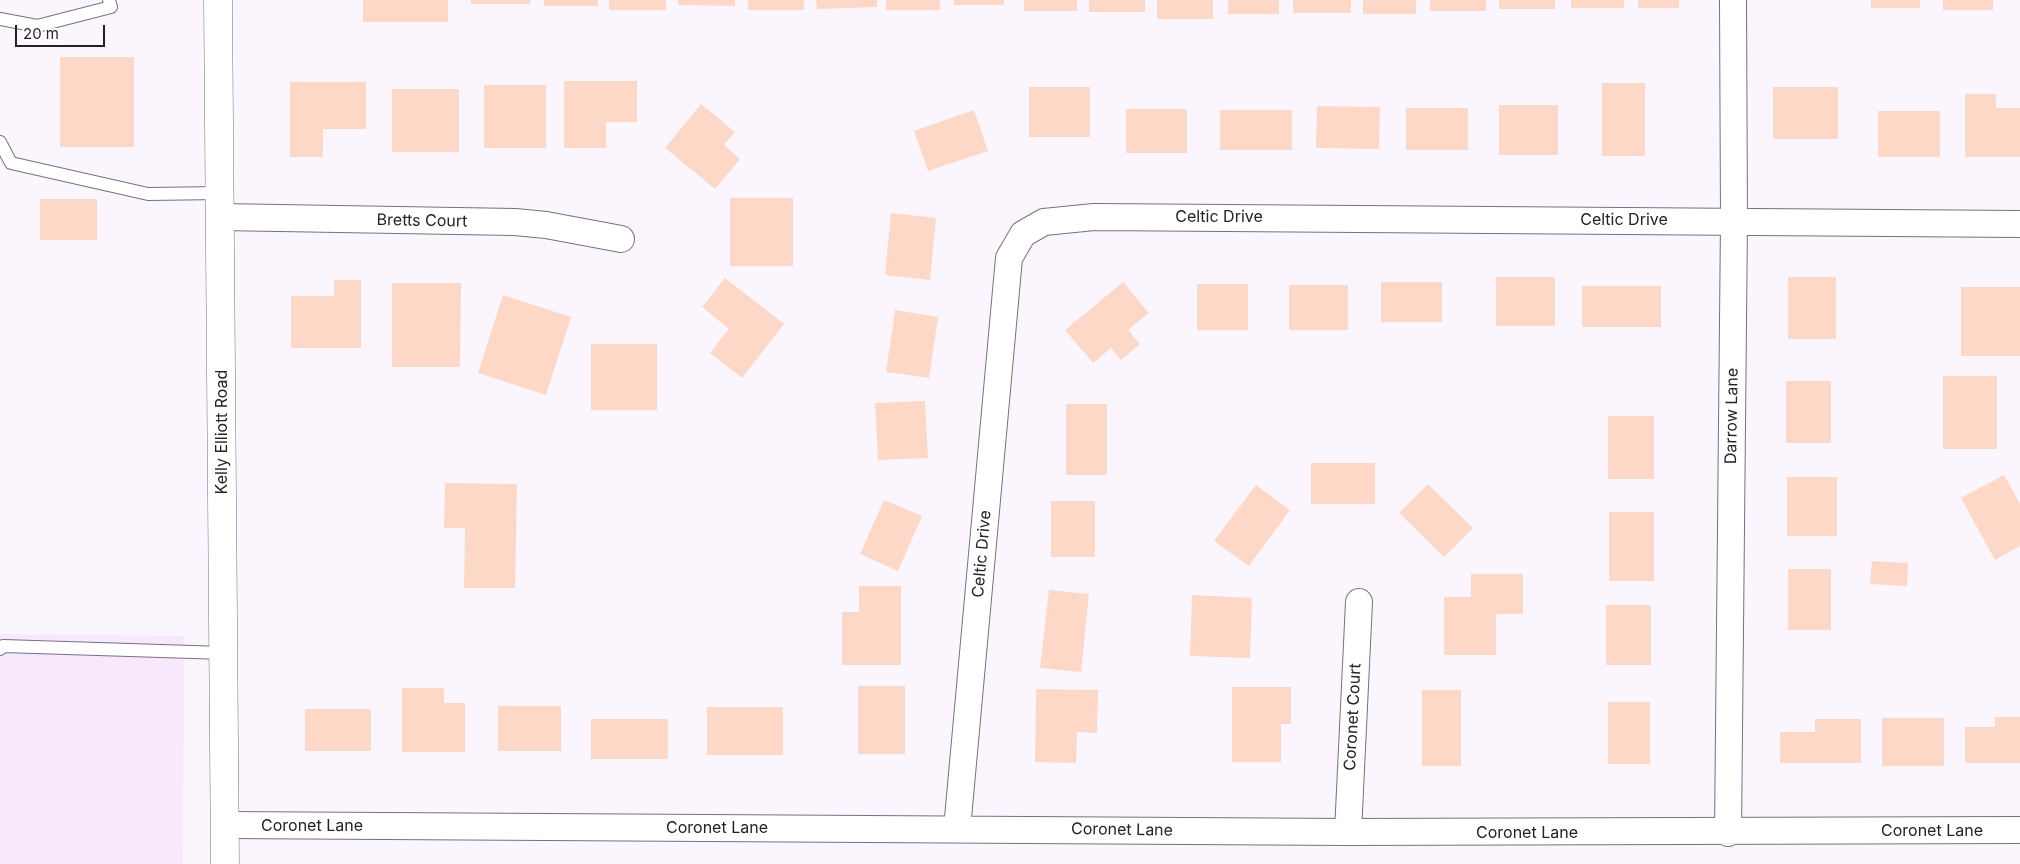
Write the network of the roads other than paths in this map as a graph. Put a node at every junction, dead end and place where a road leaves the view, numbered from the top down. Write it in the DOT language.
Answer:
graph roads {
  1 [pos="110,0"];
  2 [pos="218,0"];
  3 [pos="1733,0"];
  4 [pos="0,18"];
  5 [pos="0,142"];
  6 [pos="220,205"];
  7 [pos="1734,220"];
  8 [pos="2020,224"];
  9 [pos="621,239"];
  10 [pos="1359,602"];
  11 [pos="0,649"];
  12 [pos="224,653"];
  13 [pos="225,825"];
  14 [pos="957,829"];
  15 [pos="2020,830"];
  16 [pos="1348,832"];
  17 [pos="1728,833"];
  18 [pos="225,864"];
  1 -- 4 [label="lane"];
  2 -- 6 [label="street, Kelly Elliott Road"];
  3 -- 7 [label="street, Darrow Lane"];
  5 -- 6 [label="lane"];
  6 -- 9 [label="street, Bretts Court"];
  6 -- 12 [label="street, Kelly Elliott Road"];
  7 -- 8 [label="street, Celtic Drive"];
  7 -- 14 [label="street, Celtic Drive"];
  7 -- 17 [label="street, Darrow Lane"];
  10 -- 16 [label="street, Coronet Court"];
  11 -- 12 [label="lane"];
  12 -- 13 [label="street, Kelly Elliott Road"];
  13 -- 14 [label="street, Coronet Lane"];
  13 -- 18 [label="street, Kelly Elliott Road"];
  14 -- 16 [label="street, Coronet Lane"];
  15 -- 17 [label="street, Coronet Lane"];
  16 -- 17 [label="street, Coronet Lane"];
}
